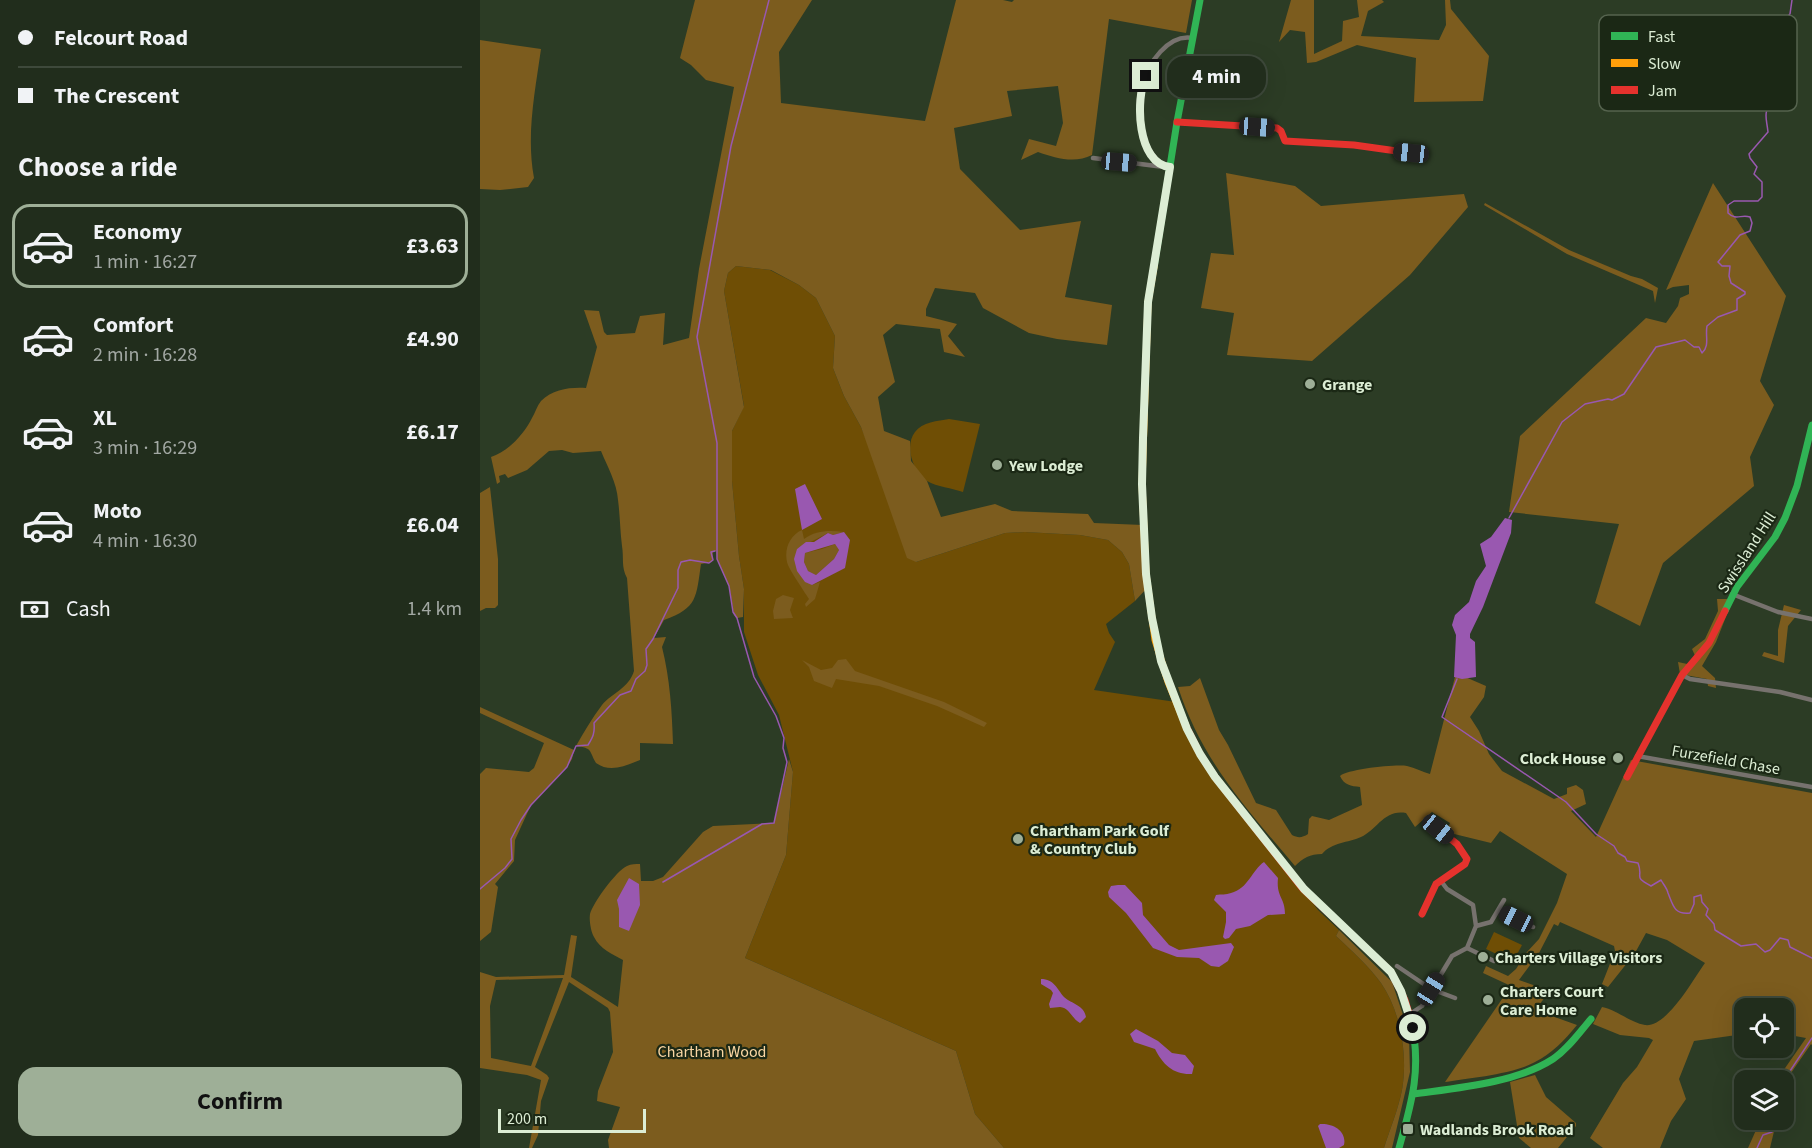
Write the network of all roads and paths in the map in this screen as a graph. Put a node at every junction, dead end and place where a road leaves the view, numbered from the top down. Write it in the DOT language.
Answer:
graph roads {
  1 [pos="1200,0"];
  2 [pos="1193,38"];
  3 [pos="1177,122"];
  4 [pos="1411,153"];
  5 [pos="1093,158"];
  6 [pos="1167,167"];
  7 [pos="1812,425"];
  8 [pos="1732,594"];
  9 [pos="1812,619"];
  10 [pos="1682,675"];
  11 [pos="1812,700"];
  12 [pos="1637,756"];
  13 [pos="1627,777"];
  14 [pos="1812,787"];
  15 [pos="1438,829"];
  16 [pos="1441,881"];
  17 [pos="1504,900"];
  18 [pos="1499,910"];
  19 [pos="1422,914"];
  20 [pos="1476,926"];
  21 [pos="1533,927"];
  22 [pos="1467,948"];
  23 [pos="1494,961"];
  24 [pos="1397,966"];
  25 [pos="1431,989"];
  26 [pos="1455,998"];
  27 [pos="1410,1014"];
  28 [pos="1591,1019"];
  29 [pos="1414,1094"];
  30 [pos="1399,1148"];
  1 -- 2 [label="street"];
  2 -- 3 [label="street"];
  2 -- 6 [label="street"];
  3 -- 4 [label="street"];
  3 -- 6 [label="street"];
  5 -- 6 [label="street"];
  6 -- 27 [label="street"];
  7 -- 8 [label="street, Swissland Hill"];
  8 -- 9 [label="street"];
  8 -- 10 [label="street, Swissland Hill"];
  10 -- 11 [label="street"];
  10 -- 12 [label="street, Swissland Hill"];
  12 -- 13 [label="street, Swissland Hill"];
  12 -- 14 [label="street, Furzefield Chase"];
  15 -- 16 [label="street"];
  16 -- 19 [label="street"];
  16 -- 20 [label="street"];
  17 -- 18 [label="street"];
  18 -- 20 [label="street"];
  18 -- 21 [label="street"];
  20 -- 22 [label="street"];
  22 -- 23 [label="street"];
  22 -- 25 [label="street"];
  24 -- 25 [label="street"];
  25 -- 26 [label="street"];
  25 -- 27 [label="street"];
  27 -- 29 [label="street"];
  28 -- 29 [label="street"];
  29 -- 30 [label="street"];
}
